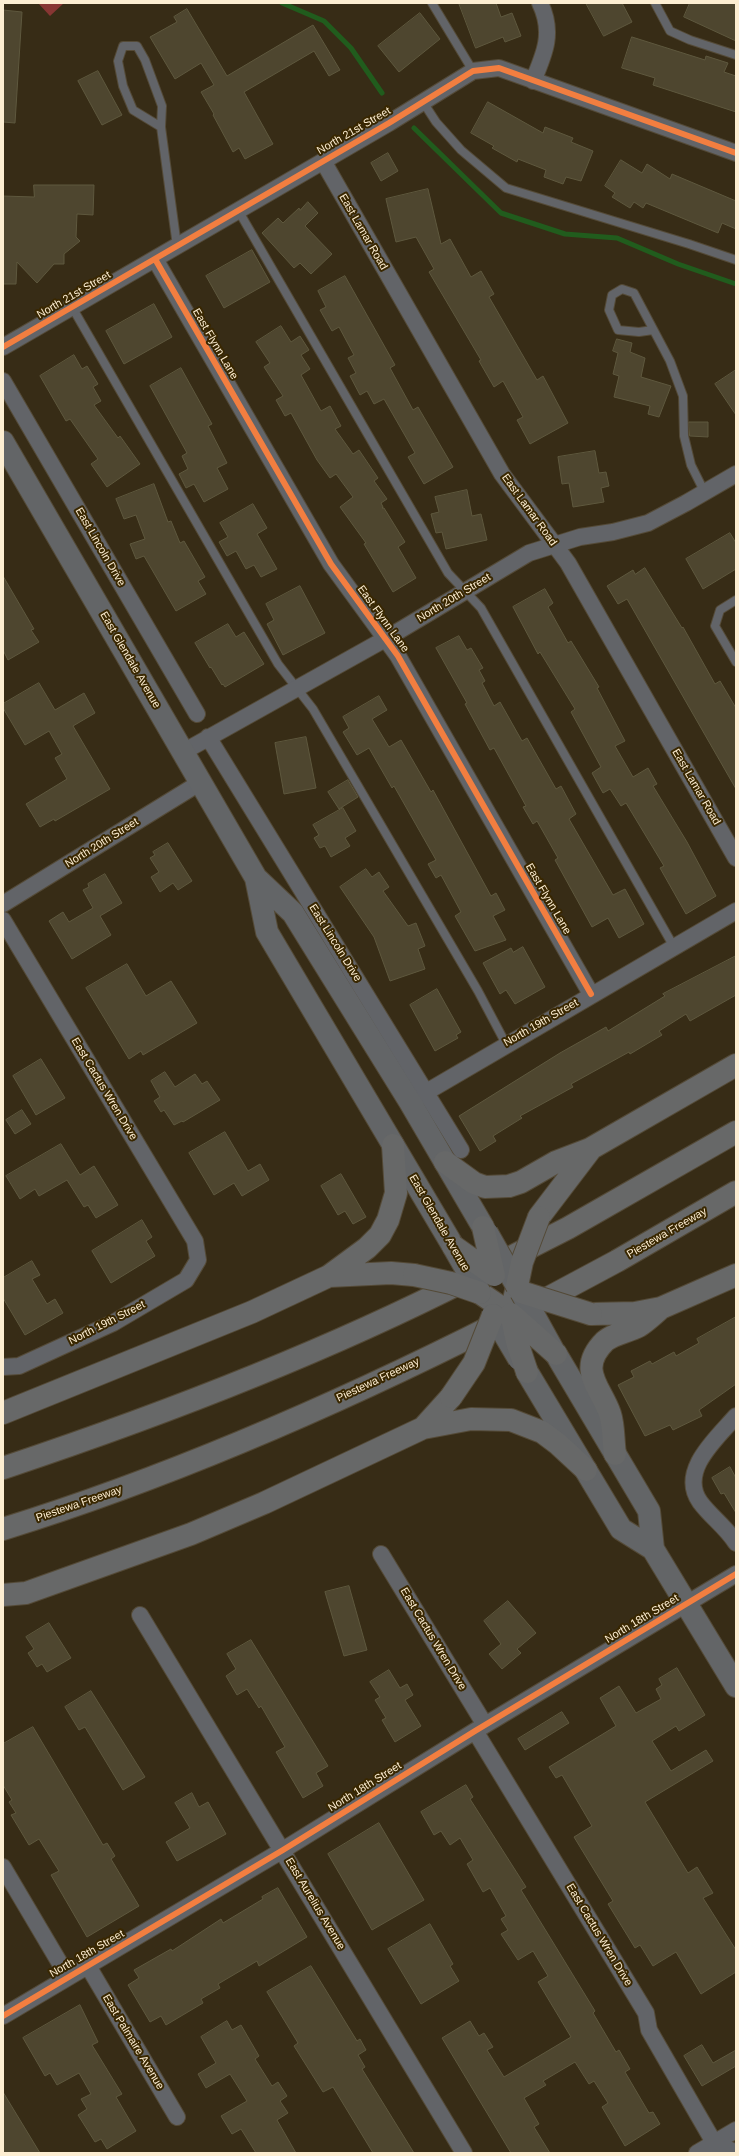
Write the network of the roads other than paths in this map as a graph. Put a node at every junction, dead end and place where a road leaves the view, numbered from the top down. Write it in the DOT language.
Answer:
graph roads {
  1 [pos="432,3"];
  2 [pos="540,3"];
  3 [pos="655,3"];
  4 [pos="736,55"];
  5 [pos="473,71"];
  6 [pos="533,81"];
  7 [pos="423,102"];
  8 [pos="161,127"];
  9 [pos="736,153"];
  10 [pos="323,161"];
  11 [pos="238,210"];
  12 [pos="177,246"];
  13 [pos="155,258"];
  14 [pos="736,260"];
  15 [pos="72,308"];
  16 [pos="653,330"];
  17 [pos="3,347"];
  18 [pos="3,381"];
  19 [pos="3,442"];
  20 [pos="736,474"];
  21 [pos="705,492"];
  22 [pos="553,544"];
  23 [pos="465,592"];
  24 [pos="736,600"];
  25 [pos="386,638"];
  26 [pos="736,662"];
  27 [pos="296,689"];
  28 [pos="197,714"];
  29 [pos="208,737"];
  30 [pos="183,752"];
  31 [pos="201,782"];
  32 [pos="736,858"];
  33 [pos="256,878"];
  34 [pos="3,904"];
  35 [pos="736,911"];
  36 [pos="3,920"];
  37 [pos="674,947"];
  38 [pos="591,994"];
  39 [pos="506,1044"];
  40 [pos="736,1064"];
  41 [pos="418,1097"];
  42 [pos="736,1132"];
  43 [pos="393,1145"];
  44 [pos="590,1149"];
  45 [pos="453,1156"];
  46 [pos="736,1192"];
  47 [pos="483,1227"];
  48 [pos="453,1246"];
  49 [pos="198,1260"];
  50 [pos="494,1275"];
  51 [pos="736,1275"];
  52 [pos="329,1276"];
  53 [pos="518,1290"];
  54 [pos="495,1306"];
  55 [pos="661,1308"];
  56 [pos="556,1354"];
  57 [pos="3,1367"];
  58 [pos="3,1413"];
  59 [pos="736,1416"];
  60 [pos="423,1428"];
  61 [pos="614,1454"];
  62 [pos="3,1468"];
  63 [pos="586,1470"];
  64 [pos="3,1529"];
  65 [pos="736,1543"];
  66 [pos="653,1549"];
  67 [pos="381,1554"];
  68 [pos="736,1574"];
  69 [pos="26,1593"];
  70 [pos="3,1595"];
  71 [pos="3,1601"];
  72 [pos="686,1604"];
  73 [pos="140,1615"];
  74 [pos="736,1686"];
  75 [pos="480,1728"];
  76 [pos="282,1850"];
  77 [pos="3,1867"];
  78 [pos="88,1966"];
  79 [pos="68,1977"];
  80 [pos="3,2016"];
  81 [pos="178,2118"];
  82 [pos="736,2130"];
  83 [pos="717,2148"];
  84 [pos="464,2153"];
  85 [pos="697,2153"];
  86 [pos="736,2153"];
  1 -- 5 [label="lane"];
  2 -- 6 [label="street"];
  3 -- 4 [label="lane"];
  5 -- 6 [label="street, North 21st Street"];
  5 -- 7 [label="street, North 21st Street"];
  6 -- 9 [label="street, North 21st Street"];
  7 -- 10 [label="street, North 21st Street"];
  7 -- 14 [label="lane"];
  8 -- 8 [label="lane"];
  8 -- 12 [label="lane"];
  10 -- 11 [label="street, North 21st Street"];
  10 -- 22 [label="street, East Lamar Road"];
  11 -- 12 [label="street, North 21st Street"];
  11 -- 23 [label="lane"];
  12 -- 13 [label="street, North 21st Street"];
  13 -- 15 [label="street, North 21st Street"];
  13 -- 25 [label="street, East Flynn Lane"];
  15 -- 17 [label="street, North 21st Street"];
  15 -- 27 [label="lane"];
  16 -- 16 [label="lane"];
  16 -- 21 [label="lane"];
  18 -- 28 [label="street, East Lincoln Drive"];
  19 -- 30 [label="main road, East Glendale Avenue"];
  20 -- 21 [label="street, North 20th Street"];
  21 -- 22 [label="street, North 20th Street"];
  22 -- 23 [label="street, North 20th Street"];
  22 -- 32 [label="street, East Lamar Road"];
  23 -- 25 [label="street, North 20th Street"];
  23 -- 37 [label="lane"];
  24 -- 26 [label="lane"];
  25 -- 27 [label="street, North 20th Street"];
  25 -- 38 [label="street, East Flynn Lane"];
  27 -- 29 [label="street, North 20th Street"];
  27 -- 39 [label="lane"];
  29 -- 30 [label="street, North 20th Street"];
  29 -- 41 [label="street, East Lincoln Drive"];
  30 -- 31 [label="main road, East Glendale Avenue"];
  31 -- 33 [label="main road, East Glendale Avenue"];
  31 -- 34 [label="street, North 20th Street"];
  33 -- 41 [label="main road, East Glendale Avenue"];
  33 -- 43 [label="main road, East Glendale Avenue"];
  35 -- 37 [label="street, North 19th Street"];
  36 -- 49 [label="street, East Cactus Wren Drive"];
  37 -- 38 [label="street, North 19th Street"];
  38 -- 39 [label="street, North 19th Street"];
  39 -- 41 [label="street, North 19th Street"];
  40 -- 44 [label="highway"];
  41 -- 45 [label="main road, East Glendale Avenue"];
  42 -- 62 [label="highway"];
  43 -- 48 [label="main road, East Glendale Avenue"];
  43 -- 52 [label="highway"];
  44 -- 45 [label="highway"];
  44 -- 53 [label="highway, bridge"];
  45 -- 47 [label="main road, East Glendale Avenue"];
  46 -- 64 [label="highway, Piestewa Freeway"];
  47 -- 50 [label="highway, bridge"];
  47 -- 53 [label="main road, East Glendale Avenue, bridge"];
  48 -- 50 [label="highway, bridge"];
  48 -- 54 [label="main road, East Glendale Avenue, bridge"];
  49 -- 57 [label="street, North 19th Street"];
  50 -- 53 [label="highway"];
  50 -- 54 [label="highway"];
  51 -- 55 [label="highway"];
  52 -- 54 [label="highway, bridge"];
  52 -- 58 [label="highway"];
  53 -- 54 [label="highway"];
  53 -- 55 [label="highway, bridge"];
  53 -- 56 [label="main road, East Glendale Avenue, bridge"];
  54 -- 56 [label="highway, bridge"];
  54 -- 60 [label="highway, bridge"];
  54 -- 63 [label="main road, East Glendale Avenue, bridge"];
  55 -- 61 [label="highway"];
  56 -- 61 [label="main road, East Glendale Avenue"];
  59 -- 65 [label="street"];
  60 -- 63 [label="highway"];
  60 -- 69 [label="highway"];
  61 -- 66 [label="main road, East Glendale Avenue"];
  63 -- 66 [label="main road, East Glendale Avenue"];
  66 -- 72 [label="main road, East Glendale Avenue"];
  67 -- 75 [label="street, East Cactus Wren Drive"];
  68 -- 72 [label="street, North 18th Street"];
  69 -- 70 [label="highway"];
  69 -- 71 [label="street"];
  72 -- 74 [label="main road, East Glendale Avenue"];
  72 -- 75 [label="street, North 18th Street"];
  73 -- 76 [label="street, East Aurelius Avenue"];
  75 -- 76 [label="street, North 18th Street"];
  75 -- 83 [label="street, East Cactus Wren Drive"];
  76 -- 78 [label="street, North 18th Street"];
  76 -- 84 [label="street, East Aurelius Avenue"];
  77 -- 79 [label="street"];
  78 -- 79 [label="street, North 18th Street"];
  78 -- 81 [label="street, East Palmaire Avenue"];
  79 -- 80 [label="street, North 18th Street"];
  82 -- 83 [label="street"];
  83 -- 85 [label="street"];
  83 -- 86 [label="street"];
}
